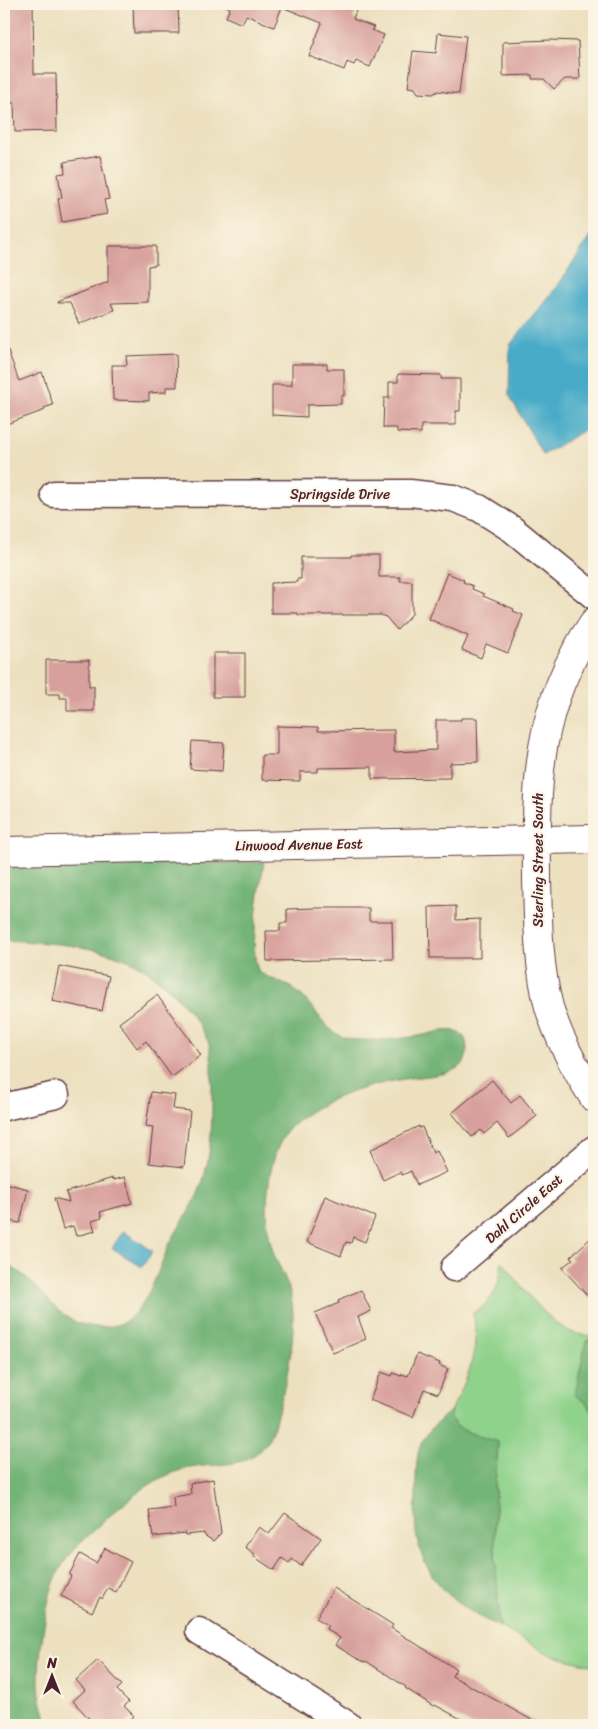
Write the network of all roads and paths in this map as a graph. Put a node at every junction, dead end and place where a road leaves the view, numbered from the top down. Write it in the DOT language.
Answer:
graph roads {
  1 [pos="54,494"];
  2 [pos="594,596"];
  3 [pos="594,622"];
  4 [pos="594,839"];
  5 [pos="537,840"];
  6 [pos="4,851"];
  7 [pos="56,1095"];
  8 [pos="594,1098"];
  9 [pos="4,1107"];
  10 [pos="594,1148"];
  11 [pos="454,1268"];
  12 [pos="198,1632"];
  13 [pos="348,1725"];
  1 -- 2 [label="street, Springside Drive"];
  3 -- 5 [label="street, Sterling Street South"];
  4 -- 5 [label="street, Linwood Avenue East"];
  5 -- 6 [label="street, Linwood Avenue East"];
  5 -- 8 [label="street, Sterling Street South"];
  7 -- 9 [label="street"];
  10 -- 11 [label="street, Dahl Circle East"];
  12 -- 13 [label="street"];
}
